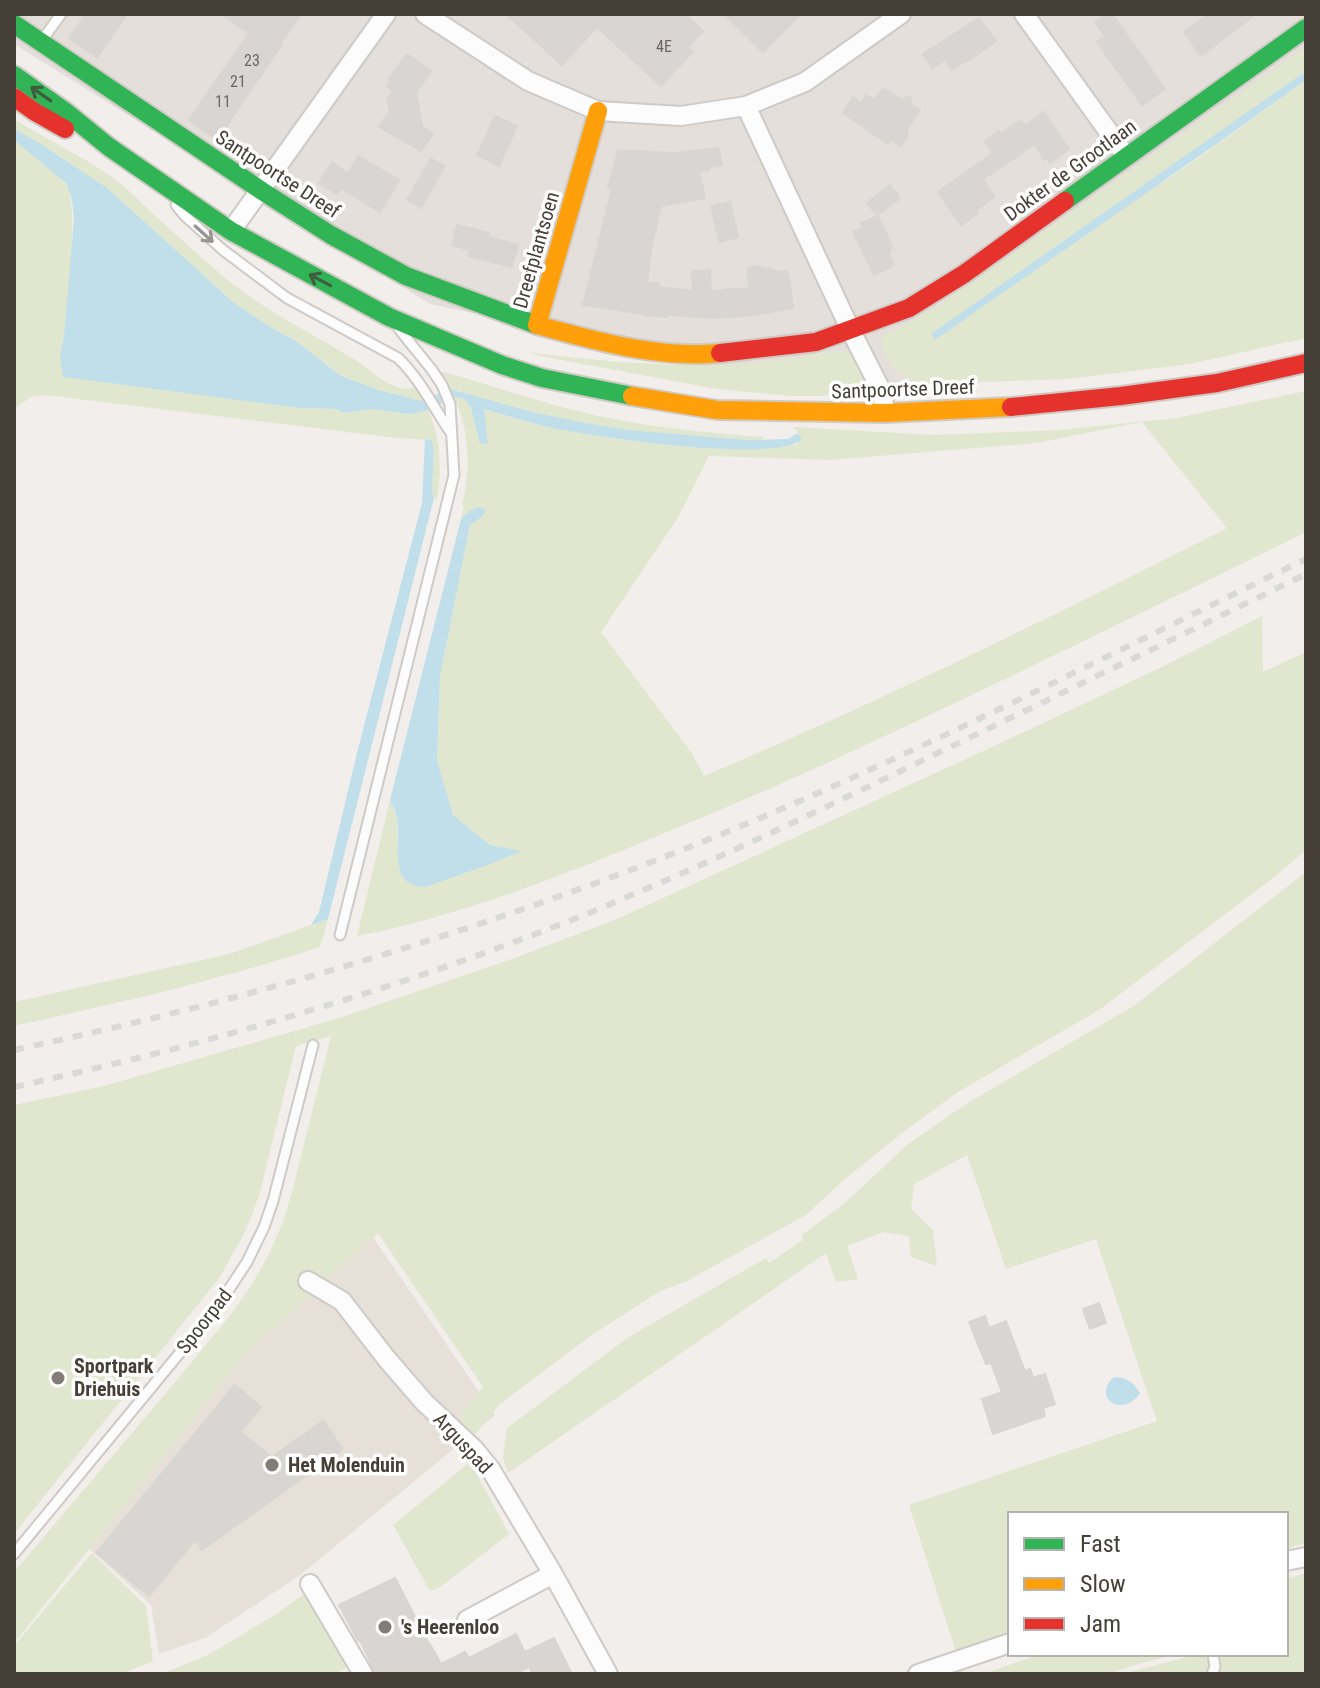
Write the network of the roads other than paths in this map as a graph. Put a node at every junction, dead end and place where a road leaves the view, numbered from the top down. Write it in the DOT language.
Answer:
graph roads {
  1 [pos="61,14"];
  2 [pos="386,14"];
  3 [pos="425,14"];
  4 [pos="901,14"];
  5 [pos="1024,14"];
  6 [pos="14,24"];
  7 [pos="1306,28"];
  8 [pos="41,42"];
  9 [pos="15,77"];
  10 [pos="14,97"];
  11 [pos="746,106"];
  12 [pos="598,111"];
  13 [pos="109,147"];
  14 [pos="1126,156"];
  15 [pos="152,176"];
  16 [pos="262,191"];
  17 [pos="231,231"];
  18 [pos="389,317"];
  19 [pos="537,325"];
  20 [pos="851,331"];
  21 [pos="410,343"];
  22 [pos="1306,363"];
  23 [pos="502,365"];
  24 [pos="885,413"];
  25 [pos="451,433"];
  26 [pos="340,935"];
  27 [pos="313,1045"];
  28 [pos="308,1281"];
  29 [pos="14,1554"];
  30 [pos="553,1574"];
  31 [pos="310,1584"];
  32 [pos="467,1620"];
  33 [pos="1008,1644"];
  34 [pos="363,1674"];
  35 [pos="608,1674"];
  36 [pos="918,1674"];
  1 -- 8 [label="lane"];
  2 -- 16 [label="street"];
  3 -- 12 [label="street"];
  4 -- 11 [label="street"];
  5 -- 14 [label="street"];
  6 -- 8 [label="street, Santpoortse Dreef"];
  7 -- 14 [label="street, Dokter de Grootlaan"];
  8 -- 16 [label="street, Santpoortse Dreef"];
  13 -- 9 [label="street, Santpoortse Dreef, one-way"];
  10 -- 13 [label="street, Santpoortse Dreef"];
  11 -- 12 [label="street"];
  11 -- 20 [label="street"];
  12 -- 19 [label="street, Dreefplantsoen"];
  13 -- 15 [label="street, Santpoortse Dreef"];
  14 -- 20 [label="street, Dokter de Grootlaan"];
  15 -- 17 [label="street, Santpoortse Dreef"];
  15 -- 25 [label="lane, one-way"];
  16 -- 17 [label="street"];
  16 -- 19 [label="street, Santpoortse Dreef"];
  18 -- 17 [label="street, Santpoortse Dreef, one-way"];
  17 -- 21 [label="street, Santpoortse Dreef"];
  18 -- 21 [label="lane"];
  18 -- 23 [label="street, Santpoortse Dreef"];
  19 -- 20 [label="street, Dreefplantsoen"];
  20 -- 24 [label="street"];
  21 -- 23 [label="street, Santpoortse Dreef"];
  21 -- 25 [label="lane"];
  22 -- 24 [label="street, Santpoortse Dreef"];
  23 -- 24 [label="street, Santpoortse Dreef"];
  25 -- 26 [label="lane"];
  27 -- 29 [label="lane, Spoorpad"];
  28 -- 30 [label="street, Arguspad"];
  30 -- 32 [label="street"];
  30 -- 35 [label="street, Arguspad"];
  31 -- 34 [label="street"];
  33 -- 36 [label="street"];
}
